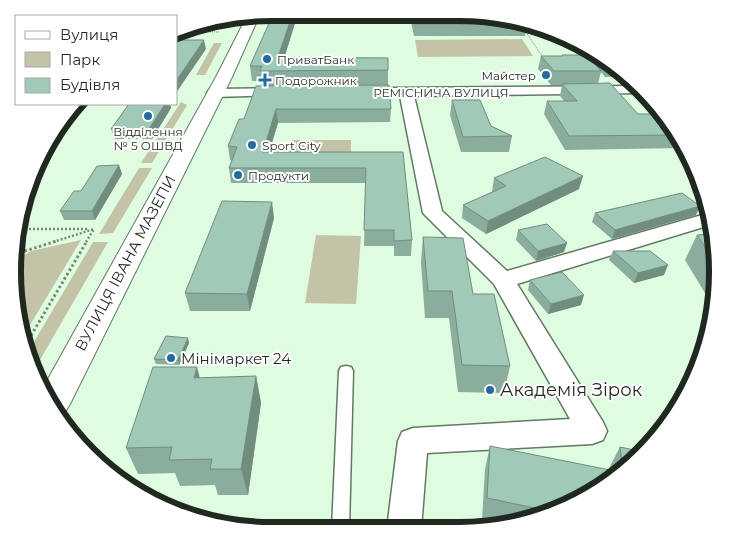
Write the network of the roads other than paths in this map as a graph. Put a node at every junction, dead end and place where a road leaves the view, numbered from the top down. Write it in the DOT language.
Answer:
graph roads {
  1 [pos="250,22"];
  2 [pos="630,90"];
  3 [pos="299,92"];
  4 [pos="377,92"];
  5 [pos="406,92"];
  6 [pos="214,93"];
  7 [pos="703,221"];
  8 [pos="503,280"];
  9 [pos="346,371"];
  10 [pos="55,398"];
  11 [pos="340,522"];
  12 [pos="405,522"];
  1 -- 6 [label="main road, ВУЛИЦЯ ІВАНА МАЗЕПИ"];
  2 -- 5 [label="street, РЕМІСНИЧА ВУЛИЦЯ"];
  3 -- 6 [label="street"];
  4 -- 5 [label="street, РЕМІСНИЧА ВУЛИЦЯ"];
  5 -- 8 [label="street"];
  6 -- 10 [label="main road, ВУЛИЦЯ ІВАНА МАЗЕПИ"];
  7 -- 8 [label="street"];
  8 -- 12 [label="street"];
  9 -- 11 [label="lane"];
}
